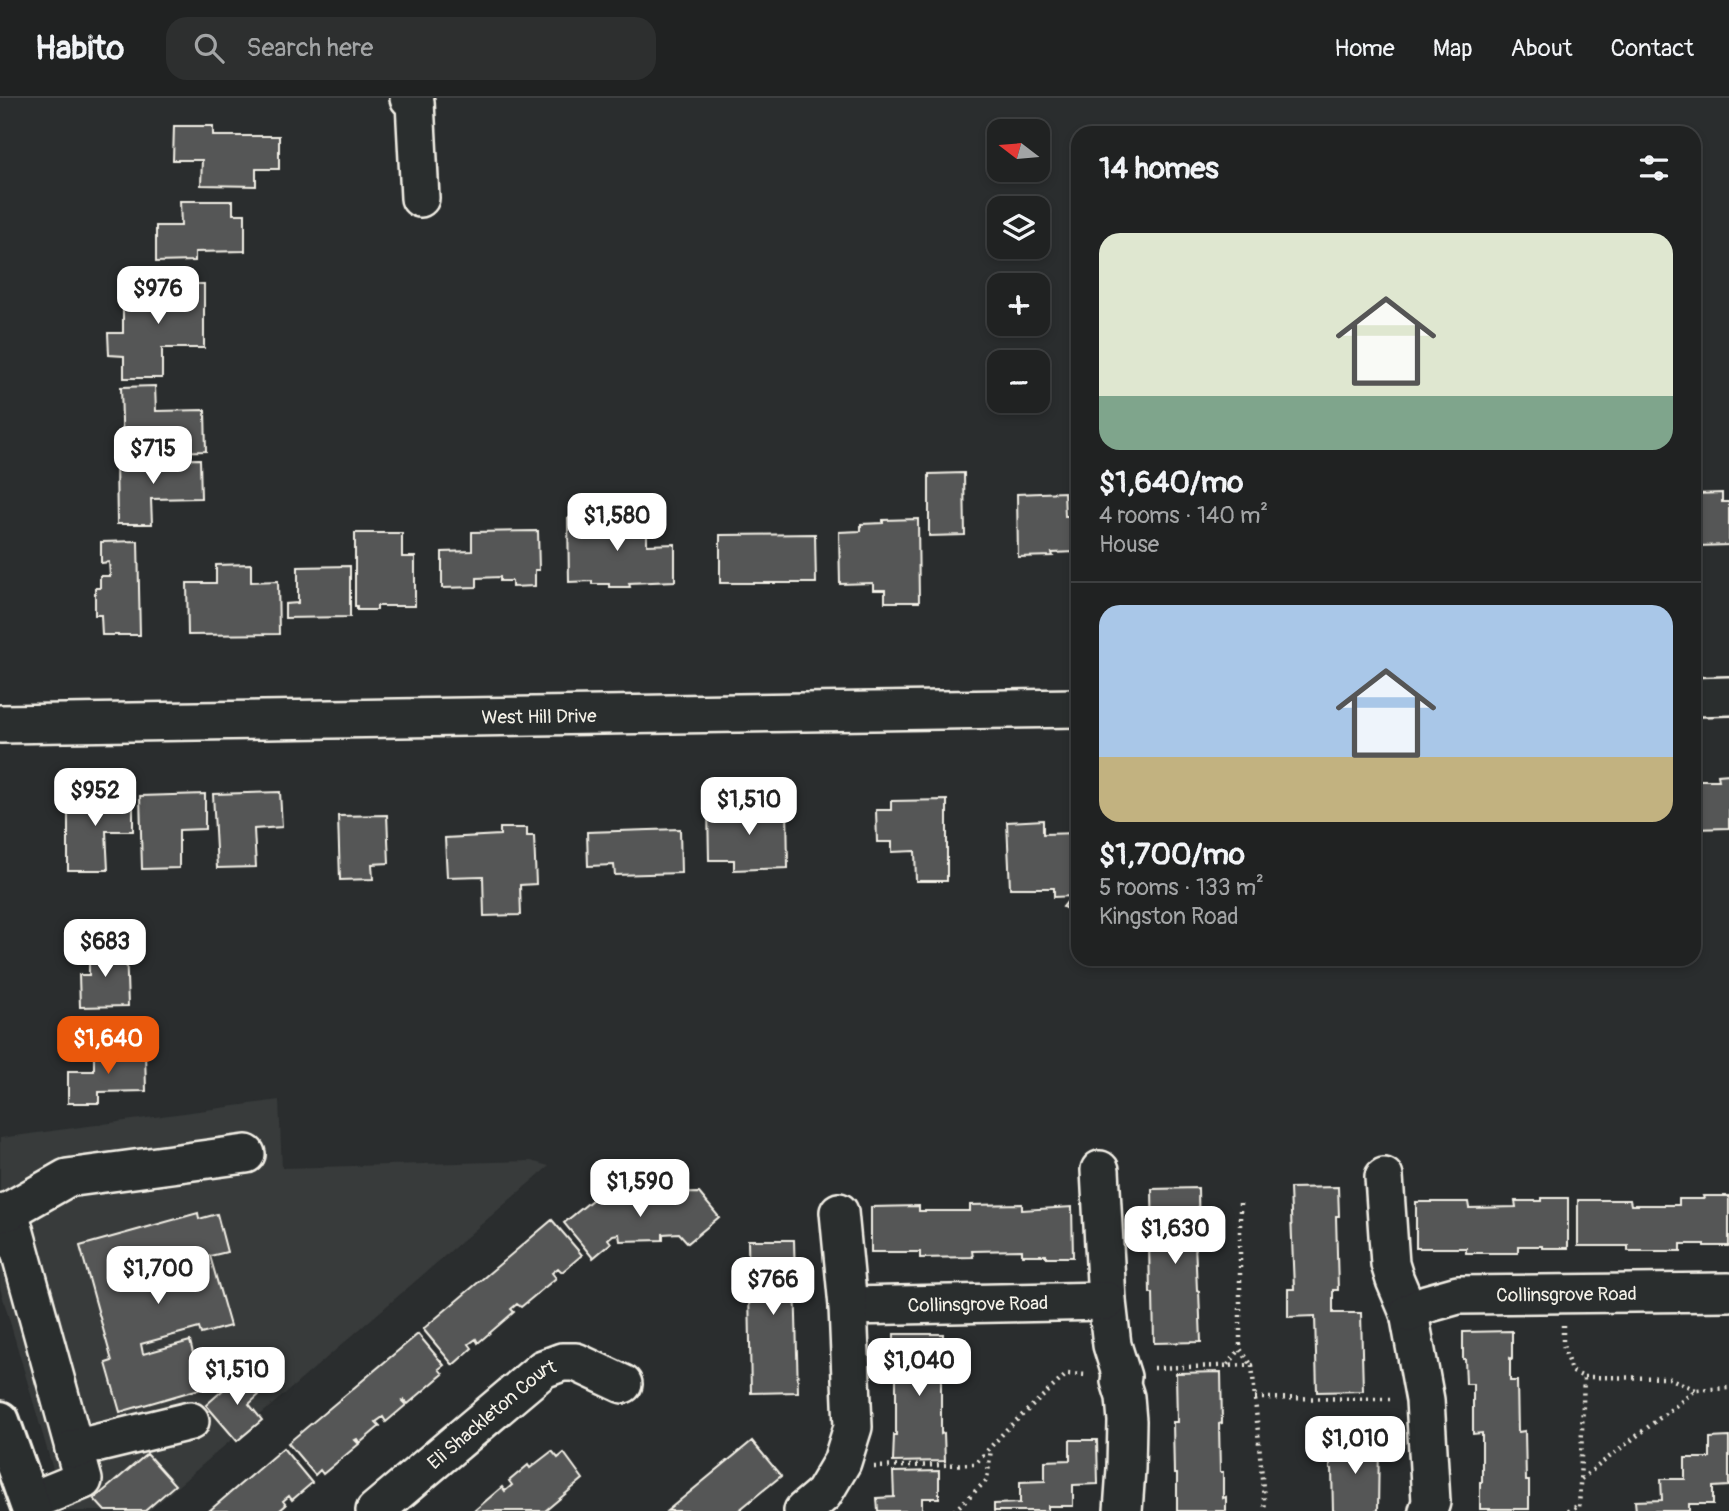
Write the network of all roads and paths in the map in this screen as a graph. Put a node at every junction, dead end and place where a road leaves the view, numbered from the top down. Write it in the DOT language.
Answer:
graph roads {
  1 [pos="410,98"];
  2 [pos="420,198"];
  3 [pos="1729,696"];
  4 [pos="1701,697"];
  5 [pos="1071,708"];
  6 [pos="0,724"];
  7 [pos="246,1154"];
  8 [pos="1100,1170"];
  9 [pos="1384,1177"];
  10 [pos="1240,1203"];
  11 [pos="5,1212"];
  12 [pos="839,1212"];
  13 [pos="1729,1292"];
  14 [pos="1564,1294"];
  15 [pos="1107,1301"];
  16 [pos="848,1306"];
  17 [pos="1409,1313"];
  18 [pos="1240,1349"];
  19 [pos="1252,1365"];
  20 [pos="1228,1366"];
  21 [pos="1584,1377"];
  22 [pos="623,1384"];
  23 [pos="1729,1388"];
  24 [pos="1696,1390"];
  25 [pos="1255,1398"];
  26 [pos="1425,1399"];
  27 [pos="0,1421"];
  28 [pos="190,1421"];
  29 [pos="991,1447"];
  30 [pos="74,1449"];
  31 [pos="1580,1480"];
  32 [pos="31,1507"];
  33 [pos="1579,1508"];
  34 [pos="375,1511"];
  35 [pos="803,1511"];
  36 [pos="954,1511"];
  37 [pos="1123,1511"];
  38 [pos="1429,1511"];
  39 [pos="1568,1511"];
  1 -- 2 [label="street"];
  3 -- 4 [label="street"];
  5 -- 6 [label="street, West Hill Drive"];
  7 -- 11 [label="street"];
  8 -- 15 [label="street"];
  9 -- 17 [label="street"];
  10 -- 18 [label="path"];
  11 -- 30 [label="street"];
  12 -- 16 [label="street"];
  13 -- 14 [label="street, Collinsgrove Road"];
  14 -- 17 [label="street, Collinsgrove Road"];
  14 -- 21 [label="path"];
  15 -- 16 [label="street, Collinsgrove Road"];
  15 -- 37 [label="street"];
  16 -- 35 [label="street"];
  17 -- 26 [label="street"];
  18 -- 19 [label="path"];
  18 -- 20 [label="path"];
  21 -- 24 [label="path"];
  21 -- 31 [label="path"];
  22 -- 34 [label="street, Eli Shackleton Court"];
  23 -- 24 [label="path"];
  24 -- 31 [label="path"];
  25 -- 26 [label="path"];
  26 -- 38 [label="street"];
  27 -- 32 [label="main road"];
  28 -- 30 [label="street"];
  29 -- 36 [label="path"];
  30 -- 32 [label="street"];
  31 -- 33 [label="path"];
  33 -- 39 [label="path"];
}
